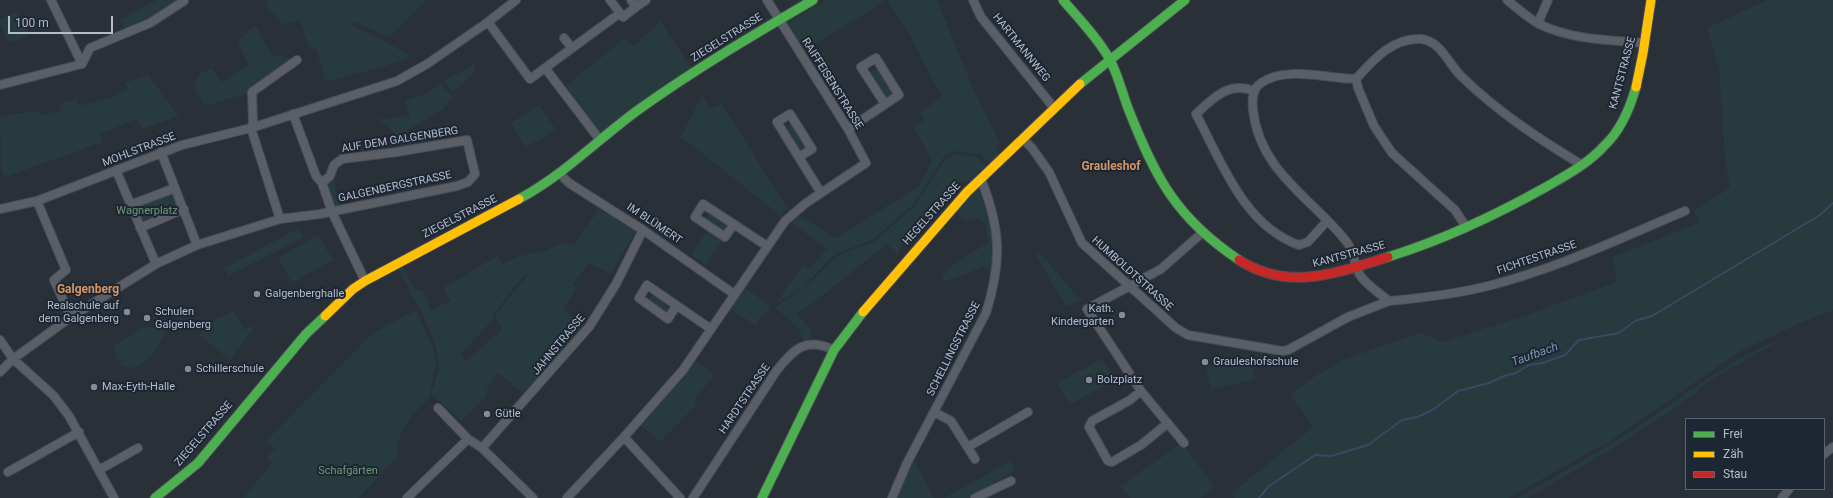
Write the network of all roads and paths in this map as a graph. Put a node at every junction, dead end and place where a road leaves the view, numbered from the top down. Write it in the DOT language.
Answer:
graph roads {
  1 [pos="51,0"];
  2 [pos="516,0"];
  3 [pos="610,0"];
  4 [pos="630,0"];
  5 [pos="646,0"];
  6 [pos="767,0"];
  7 [pos="813,0"];
  8 [pos="973,0"];
  9 [pos="1063,0"];
  10 [pos="1185,0"];
  11 [pos="1507,0"];
  12 [pos="1548,0"];
  13 [pos="1651,0"];
  14 [pos="184,1"];
  15 [pos="636,7"];
  16 [pos="620,13"];
  17 [pos="779,20"];
  18 [pos="488,22"];
  19 [pos="1538,23"];
  20 [pos="564,38"];
  21 [pos="1645,43"];
  22 [pos="572,48"];
  23 [pos="1108,59"];
  24 [pos="297,60"];
  25 [pos="82,64"];
  26 [pos="545,68"];
  27 [pos="1356,79"];
  28 [pos="0,85"];
  29 [pos="1254,91"];
  30 [pos="884,104"];
  31 [pos="1054,108"];
  32 [pos="293,114"];
  33 [pos="251,128"];
  34 [pos="848,129"];
  35 [pos="1023,139"];
  36 [pos="600,140"];
  37 [pos="161,152"];
  38 [pos="799,157"];
  39 [pos="1582,165"];
  40 [pos="474,166"];
  41 [pos="116,170"];
  42 [pos="560,175"];
  43 [pos="980,179"];
  44 [pos="322,183"];
  45 [pos="174,188"];
  46 [pos="821,193"];
  47 [pos="37,201"];
  48 [pos="130,205"];
  49 [pos="0,209"];
  50 [pos="184,209"];
  51 [pos="1685,211"];
  52 [pos="332,212"];
  53 [pos="280,220"];
  54 [pos="1327,221"];
  55 [pos="734,224"];
  56 [pos="1466,227"];
  57 [pos="140,228"];
  58 [pos="643,230"];
  59 [pos="1202,233"];
  60 [pos="197,245"];
  61 [pos="767,246"];
  62 [pos="156,264"];
  63 [pos="1357,266"];
  64 [pos="364,281"];
  65 [pos="1129,286"];
  66 [pos="734,294"];
  67 [pos="1389,301"];
  68 [pos="676,306"];
  69 [pos="71,317"];
  70 [pos="711,329"];
  71 [pos="0,340"];
  72 [pos="834,350"];
  73 [pos="1282,351"];
  74 [pos="13,359"];
  75 [pos="0,372"];
  76 [pos="1142,391"];
  77 [pos="438,408"];
  78 [pos="934,412"];
  79 [pos="1028,412"];
  80 [pos="1168,423"];
  81 [pos="79,432"];
  82 [pos="624,437"];
  83 [pos="468,438"];
  84 [pos="1184,443"];
  85 [pos="968,447"];
  86 [pos="1833,447"];
  87 [pos="138,448"];
  88 [pos="482,448"];
  89 [pos="1825,453"];
  90 [pos="975,459"];
  91 [pos="99,470"];
  92 [pos="8,472"];
  93 [pos="1011,481"];
  94 [pos="1788,490"];
  95 [pos="114,498"];
  96 [pos="155,498"];
  97 [pos="407,498"];
  98 [pos="533,498"];
  99 [pos="567,498"];
  100 [pos="680,498"];
  101 [pos="693,498"];
  102 [pos="762,498"];
  103 [pos="892,498"];
  104 [pos="975,498"];
  105 [pos="1782,498"];
  1 -- 25 [label="street"];
  2 -- 18 [label="street, MOHLSTRASSE"];
  3 -- 16 [label="street"];
  4 -- 15 [label="street"];
  5 -- 15 [label="street"];
  6 -- 17 [label="street, RAIFFEISENSTRASSE"];
  7 -- 17 [label="street, ZIEGELSTRASSE"];
  8 -- 31 [label="street, HARTMANNWEG"];
  9 -- 23 [label="street, KANTSTRASSE"];
  10 -- 23 [label="street, HEGELSTRASSE"];
  11 -- 19 [label="street"];
  12 -- 19 [label="street"];
  13 -- 21 [label="street, KANTSTRASSE"];
  14 -- 25 [label="street"];
  15 -- 16 [label="street"];
  16 -- 22 [label="street"];
  17 -- 34 [label="street, RAIFFEISENSTRASSE"];
  17 -- 36 [label="street, ZIEGELSTRASSE"];
  18 -- 26 [label="street"];
  18 -- 32 [label="street, MOHLSTRASSE"];
  19 -- 21 [label="street"];
  20 -- 22 [label="street"];
  21 -- 39 [label="street, KANTSTRASSE"];
  22 -- 26 [label="street"];
  23 -- 31 [label="street, HEGELSTRASSE"];
  23 -- 59 [label="street, KANTSTRASSE"];
  24 -- 33 [label="street"];
  25 -- 28 [label="street"];
  26 -- 36 [label="street"];
  27 -- 29 [label="street"];
  27 -- 39 [label="street"];
  27 -- 56 [label="street"];
  29 -- 54 [label="street"];
  29 -- 54 [label="street"];
  30 -- 30 [label="street"];
  30 -- 34 [label="street"];
  31 -- 35 [label="street, HEGELSTRASSE"];
  32 -- 33 [label="street, MOHLSTRASSE"];
  32 -- 44 [label="street"];
  33 -- 37 [label="street, MOHLSTRASSE"];
  33 -- 53 [label="street"];
  34 -- 46 [label="street, RAIFFEISENSTRASSE"];
  35 -- 43 [label="street, HEGELSTRASSE"];
  35 -- 65 [label="street, HUMBOLDTSTRASSE"];
  36 -- 42 [label="street, ZIEGELSTRASSE"];
  37 -- 41 [label="street, MOHLSTRASSE"];
  37 -- 45 [label="street"];
  38 -- 38 [label="street"];
  38 -- 46 [label="street"];
  39 -- 56 [label="street, KANTSTRASSE"];
  40 -- 44 [label="street, AUF DEM GALGENBERG"];
  40 -- 52 [label="street, GALGENBERGSTRASSE"];
  41 -- 47 [label="street, MOHLSTRASSE"];
  41 -- 48 [label="street"];
  42 -- 58 [label="street, IM BLÜMERT"];
  42 -- 64 [label="street, ZIEGELSTRASSE"];
  43 -- 72 [label="street, HEGELSTRASSE"];
  43 -- 78 [label="street, SCHELLINGSTRASSE"];
  44 -- 52 [label="street"];
  45 -- 48 [label="street"];
  45 -- 50 [label="street"];
  46 -- 61 [label="street"];
  47 -- 49 [label="street, MOHLSTRASSE"];
  47 -- 69 [label="street"];
  48 -- 57 [label="street"];
  50 -- 57 [label="street"];
  50 -- 60 [label="street"];
  51 -- 67 [label="street, FICHTESTRASSE"];
  52 -- 53 [label="street, GALGENBERGSTRASSE"];
  52 -- 64 [label="street, GALGENBERGSTRASSE"];
  53 -- 60 [label="street, GALGENBERGSTRASSE"];
  54 -- 63 [label="street"];
  55 -- 55 [label="street"];
  55 -- 61 [label="street"];
  56 -- 63 [label="street, KANTSTRASSE"];
  57 -- 62 [label="street"];
  58 -- 66 [label="street, IM BLÜMERT"];
  58 -- 88 [label="street, JAHNSTRASSE"];
  59 -- 63 [label="street, KANTSTRASSE"];
  59 -- 65 [label="street"];
  60 -- 62 [label="street, GALGENBERGSTRASSE"];
  61 -- 66 [label="street"];
  62 -- 69 [label="street, GALGENBERGSTRASSE"];
  63 -- 67 [label="street"];
  64 -- 96 [label="street, ZIEGELSTRASSE"];
  65 -- 73 [label="street, HUMBOLDTSTRASSE"];
  65 -- 76 [label="street"];
  66 -- 70 [label="street"];
  67 -- 73 [label="street, FICHTESTRASSE"];
  68 -- 68 [label="street"];
  68 -- 70 [label="street"];
  69 -- 74 [label="street, GALGENBERGSTRASSE"];
  70 -- 82 [label="street"];
  71 -- 74 [label="street"];
  72 -- 101 [label="street, HARDTSTRASSE"];
  72 -- 102 [label="street, HEGELSTRASSE"];
  74 -- 75 [label="street, GALGENBERGSTRASSE"];
  74 -- 81 [label="street"];
  76 -- 80 [label="street"];
  76 -- 80 [label="street"];
  77 -- 83 [label="street"];
  78 -- 85 [label="street"];
  78 -- 103 [label="street, SCHELLINGSTRASSE"];
  79 -- 85 [label="street"];
  80 -- 84 [label="street"];
  81 -- 91 [label="street"];
  81 -- 92 [label="street"];
  82 -- 99 [label="street"];
  82 -- 100 [label="street"];
  83 -- 88 [label="street"];
  83 -- 97 [label="street"];
  85 -- 90 [label="street"];
  86 -- 89 [label="street"];
  87 -- 91 [label="street"];
  88 -- 98 [label="street"];
  91 -- 95 [label="street"];
  93 -- 104 [label="street"];
  94 -- 105 [label="street"];
}
